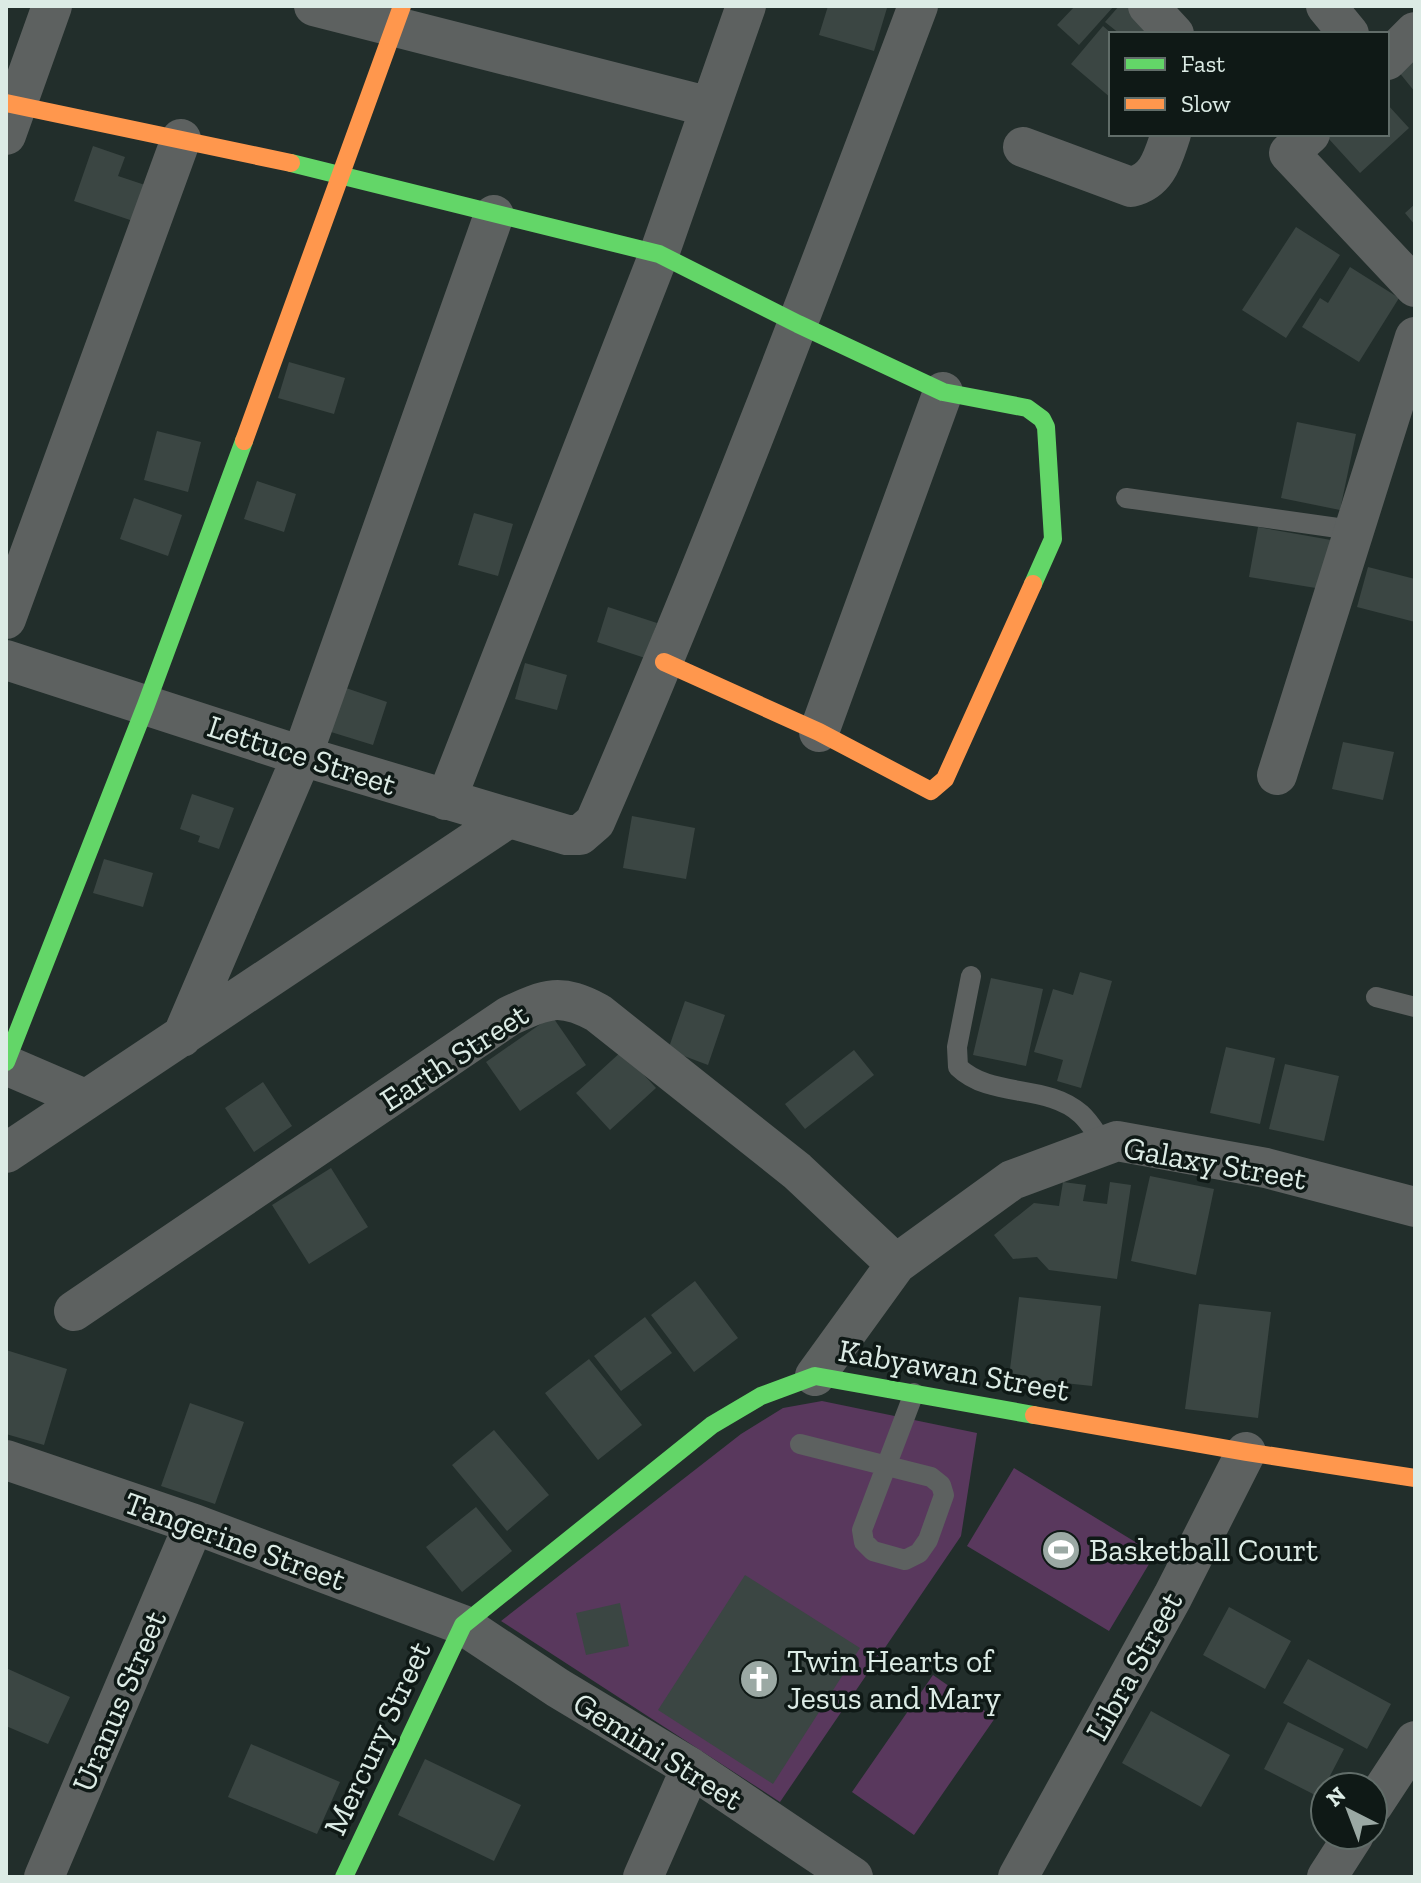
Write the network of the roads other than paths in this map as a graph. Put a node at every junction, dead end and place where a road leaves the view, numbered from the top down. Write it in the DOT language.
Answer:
graph roads {
  1 [pos="52,6"];
  2 [pos="314,6"];
  3 [pos="746,6"];
  4 [pos="918,6"];
  5 [pos="1148,6"];
  6 [pos="1326,6"];
  7 [pos="398,16"];
  8 [pos="1172,32"];
  9 [pos="1347,32"];
  10 [pos="1415,32"];
  11 [pos="1389,58"];
  12 [pos="710,107"];
  13 [pos="9,115"];
  14 [pos="1170,136"];
  15 [pos="181,139"];
  16 [pos="1290,140"];
  17 [pos="1023,147"];
  18 [pos="343,174"];
  19 [pos="494,215"];
  20 [pos="659,254"];
  21 [pos="1415,287"];
  22 [pos="798,324"];
  23 [pos="1415,337"];
  24 [pos="943,392"];
  25 [pos="1126,498"];
  26 [pos="1352,530"];
  27 [pos="6,619"];
  28 [pos="6,660"];
  29 [pos="664,662"];
  30 [pos="146,705"];
  31 [pos="819,732"];
  32 [pos="302,756"];
  33 [pos="1277,775"];
  34 [pos="446,800"];
  35 [pos="507,819"];
  36 [pos="971,976"];
  37 [pos="1376,997"];
  38 [pos="1415,1007"];
  39 [pos="182,1037"];
  40 [pos="6,1063"];
  41 [pos="85,1099"];
  42 [pos="1105,1145"];
  43 [pos="6,1153"];
  44 [pos="1415,1207"];
  45 [pos="896,1264"];
  46 [pos="74,1311"];
  47 [pos="815,1376"];
  48 [pos="914,1393"];
  49 [pos="800,1444"];
  50 [pos="1246,1452"];
  51 [pos="6,1460"];
  52 [pos="884,1466"];
  53 [pos="1415,1478"];
  54 [pos="194,1524"];
  55 [pos="463,1625"];
  56 [pos="1415,1741"];
  57 [pos="691,1768"];
  58 [pos="1389,1781"];
  59 [pos="1344,1851"];
  60 [pos="44,1877"];
  61 [pos="344,1877"];
  62 [pos="643,1877"];
  63 [pos="853,1877"];
  64 [pos="1018,1877"];
  65 [pos="1327,1877"];
  1 -- 13 [label="street"];
  2 -- 7 [label="street"];
  3 -- 12 [label="street"];
  4 -- 22 [label="street"];
  5 -- 8 [label="street"];
  6 -- 9 [label="street"];
  7 -- 12 [label="street"];
  7 -- 18 [label="street"];
  10 -- 11 [label="street"];
  12 -- 20 [label="street"];
  13 -- 15 [label="street"];
  14 -- 17 [label="street"];
  15 -- 18 [label="street"];
  15 -- 27 [label="street"];
  16 -- 21 [label="street"];
  18 -- 19 [label="street"];
  18 -- 30 [label="street"];
  19 -- 20 [label="street"];
  19 -- 32 [label="street"];
  20 -- 22 [label="street"];
  20 -- 34 [label="street"];
  22 -- 24 [label="street"];
  22 -- 29 [label="street"];
  23 -- 26 [label="street"];
  24 -- 31 [label="street"];
  24 -- 31 [label="street"];
  25 -- 26 [label="lane"];
  26 -- 33 [label="street"];
  28 -- 30 [label="street, Lettuce Street"];
  29 -- 31 [label="street"];
  29 -- 35 [label="street, Lettuce Street"];
  30 -- 32 [label="street, Lettuce Street"];
  30 -- 40 [label="street"];
  32 -- 34 [label="street, Lettuce Street"];
  32 -- 39 [label="street"];
  34 -- 35 [label="street, Lettuce Street"];
  35 -- 39 [label="street"];
  36 -- 42 [label="lane"];
  37 -- 38 [label="lane"];
  39 -- 41 [label="street"];
  40 -- 41 [label="street"];
  41 -- 43 [label="street"];
  42 -- 44 [label="street, Galaxy Street"];
  42 -- 45 [label="street, Galaxy Street"];
  45 -- 46 [label="street, Earth Street"];
  45 -- 47 [label="street, Galaxy Street"];
  47 -- 48 [label="street, Kabyawan Street"];
  47 -- 55 [label="street, Kabyawan Street"];
  48 -- 50 [label="street, Kabyawan Street"];
  48 -- 52 [label="lane"];
  49 -- 52 [label="lane"];
  50 -- 53 [label="street, Kabyawan Street"];
  50 -- 64 [label="street, Libra Street"];
  51 -- 54 [label="street, Tangerine Street"];
  52 -- 52 [label="lane"];
  54 -- 55 [label="street, Tangerine Street"];
  54 -- 60 [label="street, Uranus Street"];
  55 -- 57 [label="street, Gemini Street"];
  55 -- 61 [label="street, Mercury Street"];
  56 -- 58 [label="street"];
  57 -- 62 [label="street"];
  57 -- 63 [label="street, Gemini Street"];
  59 -- 65 [label="street"];
}
